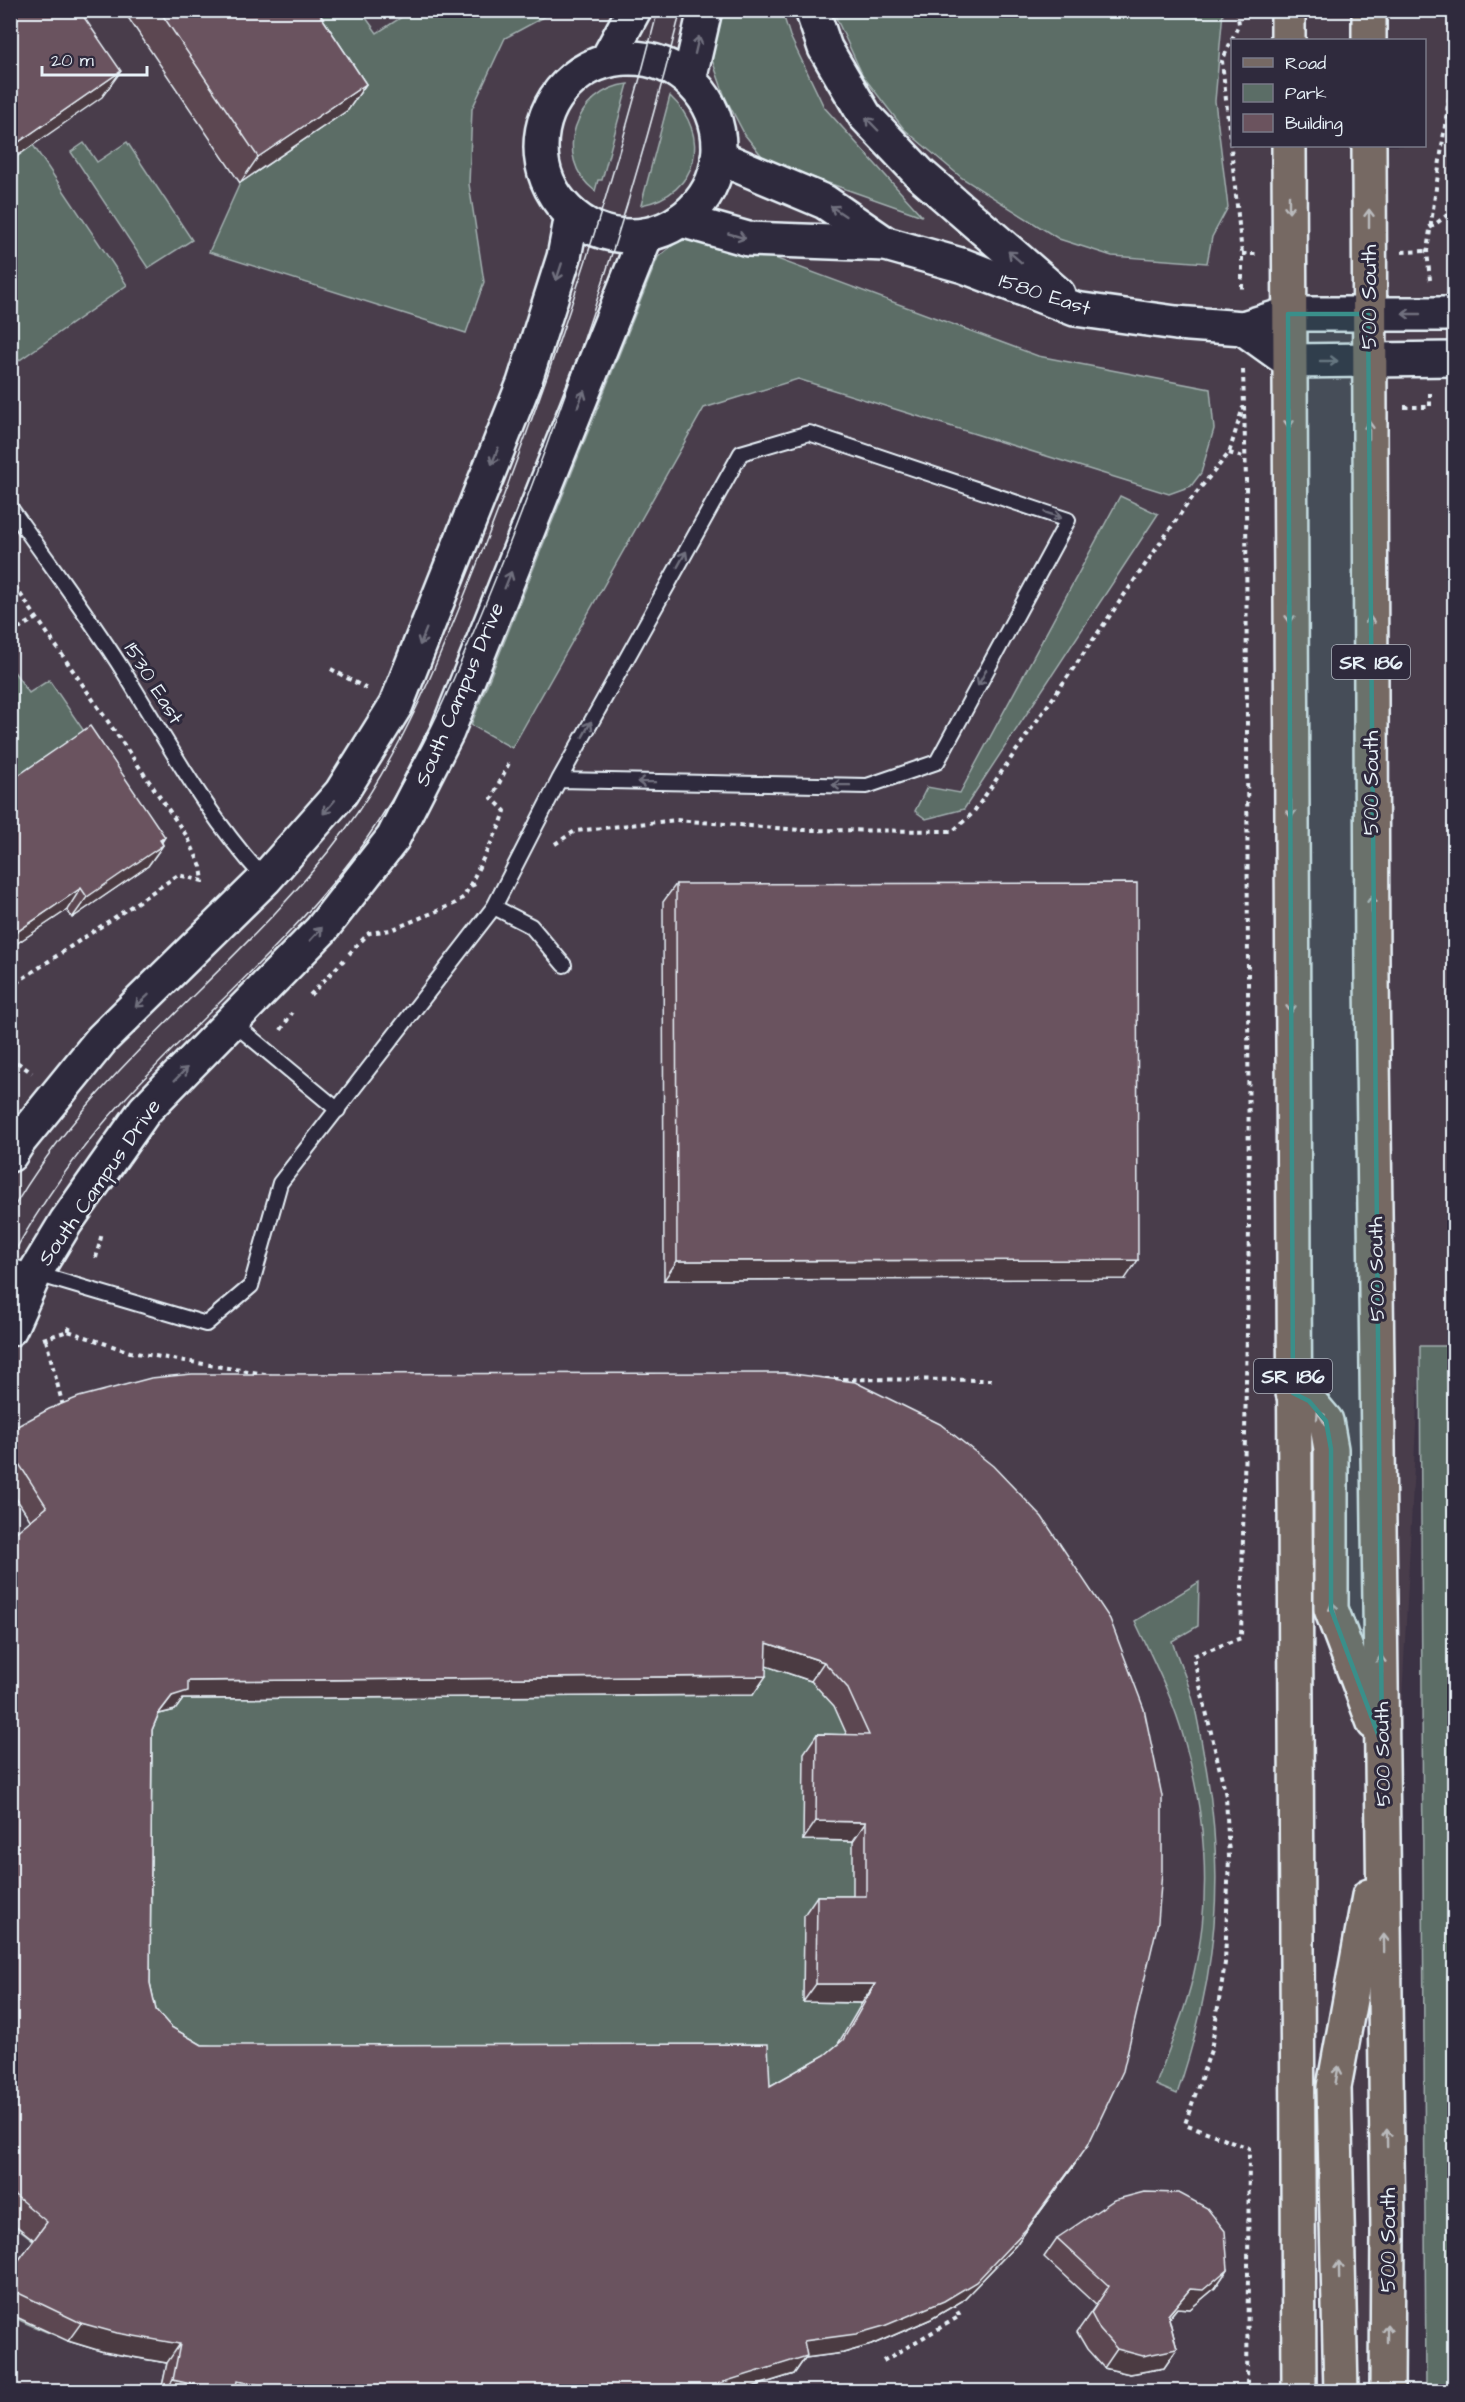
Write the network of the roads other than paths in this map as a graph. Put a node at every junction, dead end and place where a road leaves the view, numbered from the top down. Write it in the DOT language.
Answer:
graph roads {
  1 [pos="634,10"];
  2 [pos="705,10"];
  3 [pos="812,10"];
  4 [pos="1287,10"];
  5 [pos="1369,10"];
  6 [pos="1288,39"];
  7 [pos="1369,39"];
  8 [pos="607,60"];
  9 [pos="688,80"];
  10 [pos="1289,147"];
  11 [pos="1369,147"];
  12 [pos="718,157"];
  13 [pos="572,215"];
  14 [pos="681,220"];
  15 [pos="646,235"];
  16 [pos="886,244"];
  17 [pos="1075,309"];
  18 [pos="1288,314"];
  19 [pos="1368,314"];
  20 [pos="1455,314"];
  21 [pos="1243,328"];
  22 [pos="1455,359"];
  23 [pos="1369,360"];
  24 [pos="1289,361"];
  25 [pos="10,507"];
  26 [pos="559,780"];
  27 [pos="265,879"];
  28 [pos="494,907"];
  29 [pos="564,965"];
  30 [pos="232,1022"];
  31 [pos="338,1110"];
  32 [pos="10,1155"];
  33 [pos="22,1270"];
  34 [pos="10,1329"];
  35 [pos="1293,1393"];
  36 [pos="1382,1745"];
  37 [pos="1383,1822"];
  38 [pos="1299,2391"];
  39 [pos="1341,2391"];
  40 [pos="1387,2391"];
  1 -- 8 [label="street"];
  9 -- 2 [label="street, one-way"];
  17 -- 3 [label="street, one-way"];
  4 -- 6 [label="main road"];
  5 -- 7 [label="main road"];
  8 -- 9 [label="street"];
  8 -- 13 [label="street"];
  9 -- 12 [label="street"];
  10 -- 18 [label="main road, SR 186, one-way"];
  19 -- 11 [label="main road, 500 South / SR 186, one-way"];
  12 -- 14 [label="street"];
  16 -- 12 [label="street, 1580 East, one-way"];
  13 -- 15 [label="street"];
  13 -- 27 [label="street, one-way"];
  14 -- 15 [label="street"];
  14 -- 16 [label="street, 1580 East, one-way"];
  30 -- 15 [label="street, South Campus Drive, one-way"];
  16 -- 17 [label="street, 1580 East"];
  17 -- 21 [label="street, 1580 East"];
  18 -- 19 [label="street"];
  18 -- 21 [label="street"];
  18 -- 24 [label="main road, SR 186"];
  20 -- 19 [label="street, one-way"];
  19 -- 23 [label="main road, 500 South / SR 186"];
  21 -- 24 [label="street"];
  22 -- 23 [label="street"];
  24 -- 23 [label="street, one-way"];
  36 -- 23 [label="main road, 500 South / SR 186, one-way"];
  24 -- 35 [label="main road, SR 186, one-way"];
  25 -- 27 [label="lane, 1530 East"];
  26 -- 26 [label="lane, one-way"];
  26 -- 28 [label="lane"];
  27 -- 32 [label="street, one-way"];
  28 -- 29 [label="lane"];
  28 -- 31 [label="lane"];
  30 -- 31 [label="lane"];
  33 -- 30 [label="street, South Campus Drive, one-way"];
  31 -- 33 [label="lane"];
  33 -- 34 [label="street, South Campus Drive"];
  36 -- 35 [label="main road, one-way"];
  35 -- 38 [label="main road, SR 186"];
  36 -- 37 [label="main road, 500 South / SR 186"];
  39 -- 37 [label="main road, one-way"];
  40 -- 37 [label="main road, 500 South / SR 186, one-way"];
}
